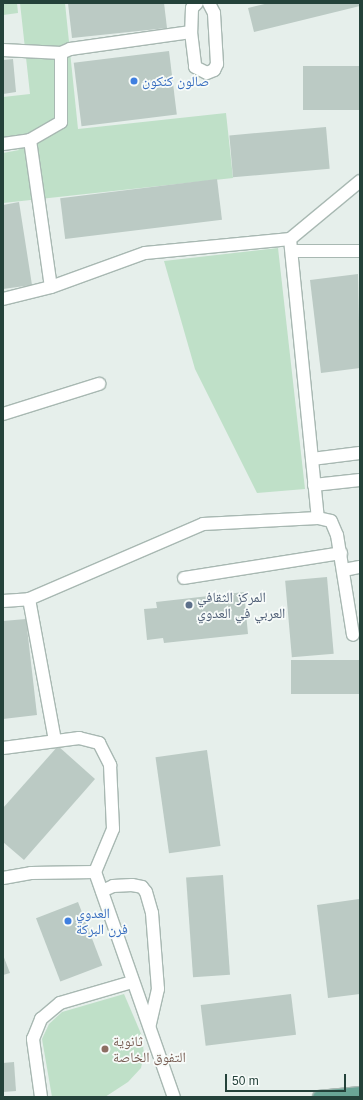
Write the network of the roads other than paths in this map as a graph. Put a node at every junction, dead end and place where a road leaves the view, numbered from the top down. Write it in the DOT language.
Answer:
graph roads {
  1 [pos="197,3"];
  2 [pos="210,3"];
  3 [pos="191,32"];
  4 [pos="3,50"];
  5 [pos="61,52"];
  6 [pos="30,140"];
  7 [pos="3,144"];
  8 [pos="360,182"];
  9 [pos="291,245"];
  10 [pos="360,251"];
  11 [pos="51,287"];
  12 [pos="3,299"];
  13 [pos="99,384"];
  14 [pos="3,414"];
  15 [pos="360,453"];
  16 [pos="312,459"];
  17 [pos="360,480"];
  18 [pos="314,485"];
  19 [pos="318,518"];
  20 [pos="341,553"];
  21 [pos="360,567"];
  22 [pos="344,570"];
  23 [pos="184,578"];
  24 [pos="29,599"];
  25 [pos="3,601"];
  26 [pos="353,635"];
  27 [pos="55,740"];
  28 [pos="3,748"];
  29 [pos="95,872"];
  30 [pos="3,878"];
  31 [pos="102,891"];
  32 [pos="132,982"];
  33 [pos="150,1025"];
  34 [pos="360,1093"];
  35 [pos="41,1097"];
  36 [pos="174,1097"];
  37 [pos="319,1097"];
  1 -- 3 [label="street"];
  2 -- 3 [label="street"];
  3 -- 5 [label="street"];
  4 -- 5 [label="street"];
  5 -- 6 [label="street"];
  6 -- 7 [label="street"];
  6 -- 11 [label="street"];
  8 -- 9 [label="street"];
  9 -- 10 [label="street"];
  9 -- 11 [label="street"];
  9 -- 16 [label="street"];
  11 -- 12 [label="street"];
  13 -- 14 [label="street"];
  15 -- 16 [label="street"];
  16 -- 18 [label="street"];
  17 -- 18 [label="street"];
  18 -- 19 [label="street"];
  19 -- 20 [label="street"];
  19 -- 24 [label="street"];
  20 -- 22 [label="street"];
  20 -- 23 [label="street"];
  21 -- 22 [label="street"];
  22 -- 26 [label="street"];
  24 -- 25 [label="street"];
  24 -- 27 [label="street"];
  27 -- 28 [label="street"];
  27 -- 29 [label="street"];
  29 -- 30 [label="street"];
  29 -- 31 [label="street"];
  31 -- 32 [label="street"];
  31 -- 33 [label="street"];
  32 -- 33 [label="street"];
  32 -- 35 [label="street"];
  33 -- 36 [label="street"];
  34 -- 37 [label="main road"];
}
